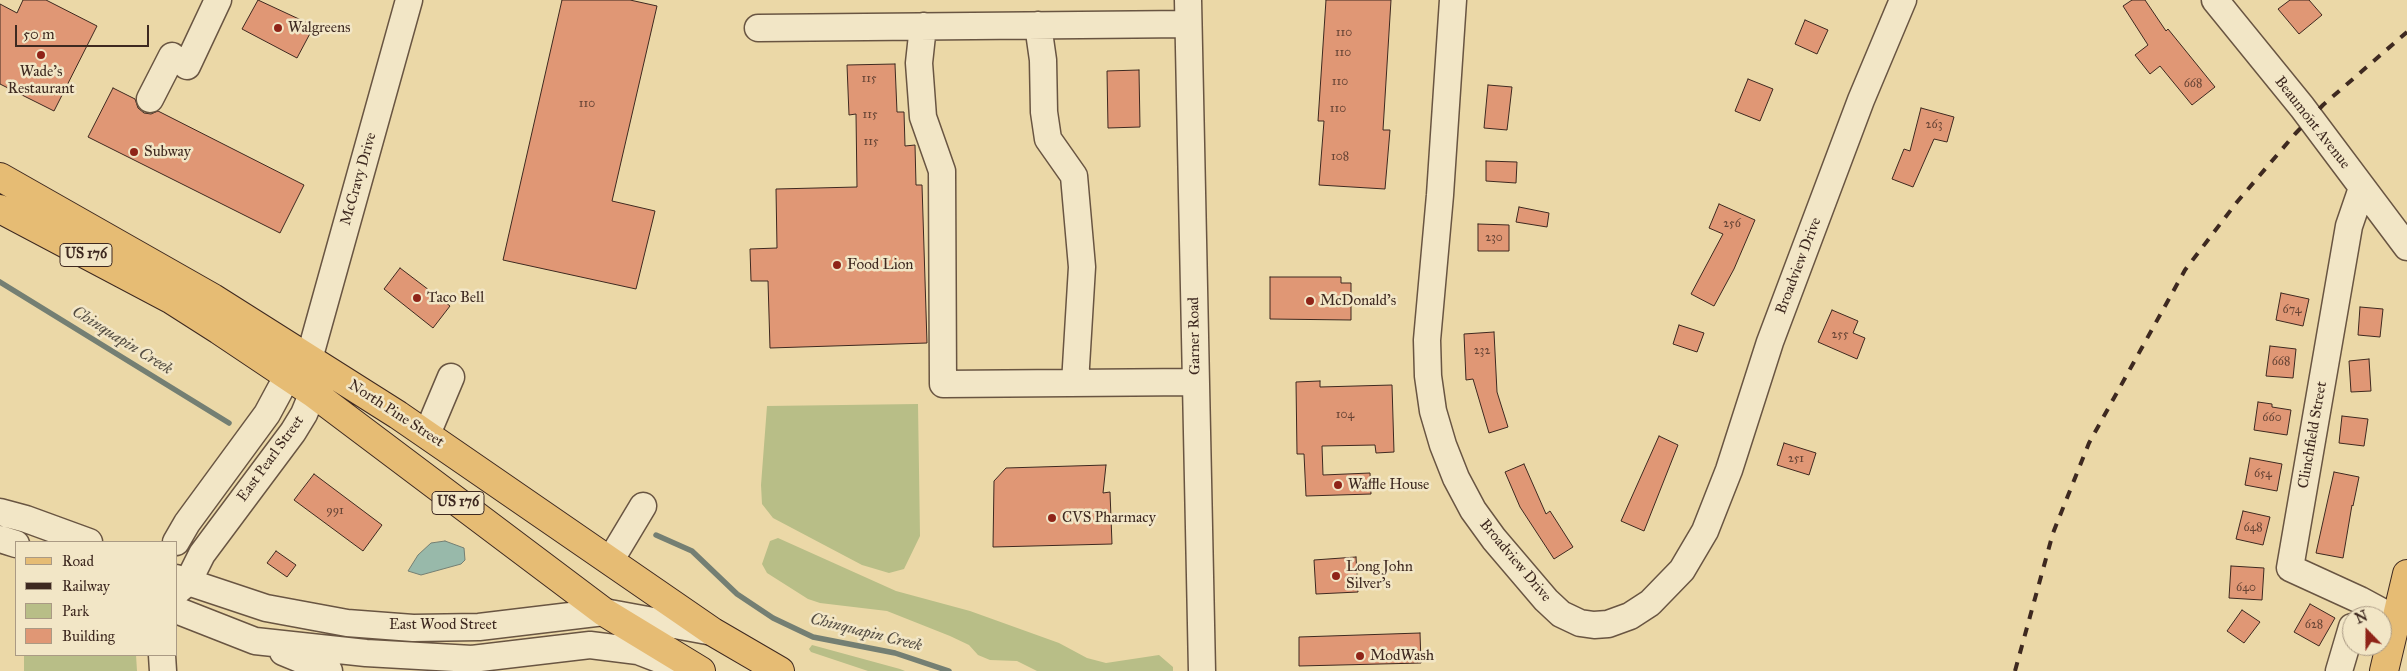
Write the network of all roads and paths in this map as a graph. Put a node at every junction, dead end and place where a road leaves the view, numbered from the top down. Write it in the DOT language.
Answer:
graph roads {
  1 [pos="218,0"];
  2 [pos="409,0"];
  3 [pos="1453,0"];
  4 [pos="1903,0"];
  5 [pos="2215,0"];
  6 [pos="1188,12"];
  7 [pos="1038,25"];
  8 [pos="923,26"];
  9 [pos="758,28"];
  10 [pos="150,99"];
  11 [pos="0,177"];
  12 [pos="2362,188"];
  13 [pos="0,209"];
  14 [pos="2407,248"];
  15 [pos="309,359"];
  16 [pos="288,375"];
  17 [pos="452,377"];
  18 [pos="1195,382"];
  19 [pos="1075,383"];
  20 [pos="313,393"];
  21 [pos="427,434"];
  22 [pos="643,506"];
  23 [pos="0,512"];
  24 [pos="0,539"];
  25 [pos="86,541"];
  26 [pos="177,541"];
  27 [pos="15,544"];
  28 [pos="610,561"];
  29 [pos="2407,574"];
  30 [pos="180,584"];
  31 [pos="2355,606"];
  32 [pos="178,611"];
  33 [pos="604,612"];
  34 [pos="2392,619"];
  35 [pos="2396,620"];
  36 [pos="432,628"];
  37 [pos="713,632"];
  38 [pos="255,641"];
  39 [pos="366,652"];
  40 [pos="162,656"];
  41 [pos="2343,656"];
  42 [pos="434,664"];
  43 [pos="480,665"];
  44 [pos="163,671"];
  45 [pos="329,671"];
  46 [pos="342,671"];
  47 [pos="691,671"];
  48 [pos="701,671"];
  49 [pos="780,671"];
  50 [pos="1202,671"];
  51 [pos="2339,671"];
  52 [pos="2384,671"];
  1 -- 10 [label="street"];
  2 -- 15 [label="street, McCravy Drive"];
  3 -- 4 [label="street, Broadview Drive"];
  5 -- 12 [label="street, Beaumont Avenue"];
  6 -- 7 [label="street"];
  6 -- 18 [label="street, Garner Road"];
  7 -- 8 [label="street"];
  7 -- 19 [label="street"];
  8 -- 9 [label="street"];
  8 -- 19 [label="street"];
  11 -- 15 [label="main road, North Pine Street / US 176"];
  12 -- 14 [label="street, Beaumont Avenue"];
  12 -- 31 [label="street, Clinchfield Street"];
  13 -- 16 [label="main road, North Pine Street / US 176"];
  15 -- 16 [label="street, East Pearl Street"];
  15 -- 20 [label="street"];
  15 -- 21 [label="main road, North Pine Street / US 176"];
  16 -- 20 [label="main road, North Pine Street / US 176"];
  16 -- 26 [label="street, East Pearl Street"];
  17 -- 21 [label="street"];
  18 -- 19 [label="street"];
  18 -- 50 [label="street, Garner Road"];
  20 -- 30 [label="street, East Pearl Street"];
  20 -- 33 [label="main road, North Pine Street / US 176"];
  21 -- 28 [label="main road, North Pine Street / US 176"];
  22 -- 28 [label="street"];
  23 -- 25 [label="street"];
  24 -- 27 [label="street"];
  28 -- 37 [label="main road, North Pine Street / US 176"];
  29 -- 35 [label="main road"];
  30 -- 36 [label="street, East Wood Street"];
  32 -- 38 [label="street, East Wood Street"];
  33 -- 36 [label="street, East Wood Street"];
  33 -- 37 [label="street, East Wood Street"];
  33 -- 48 [label="main road, North Pine Street / US 176"];
  34 -- 35 [label="street, Clinchfield Street"];
  35 -- 52 [label="main road"];
  36 -- 42 [label="street"];
  37 -- 49 [label="main road, North Pine Street / US 176"];
  38 -- 39 [label="street, East Wood Street"];
  38 -- 45 [label="street"];
  39 -- 42 [label="street, East Wood Street"];
  39 -- 46 [label="street"];
  40 -- 44 [label="street"];
  41 -- 51 [label="street"];
  42 -- 43 [label="street, East Wood Street"];
  43 -- 47 [label="street, East Wood Street"];
}
